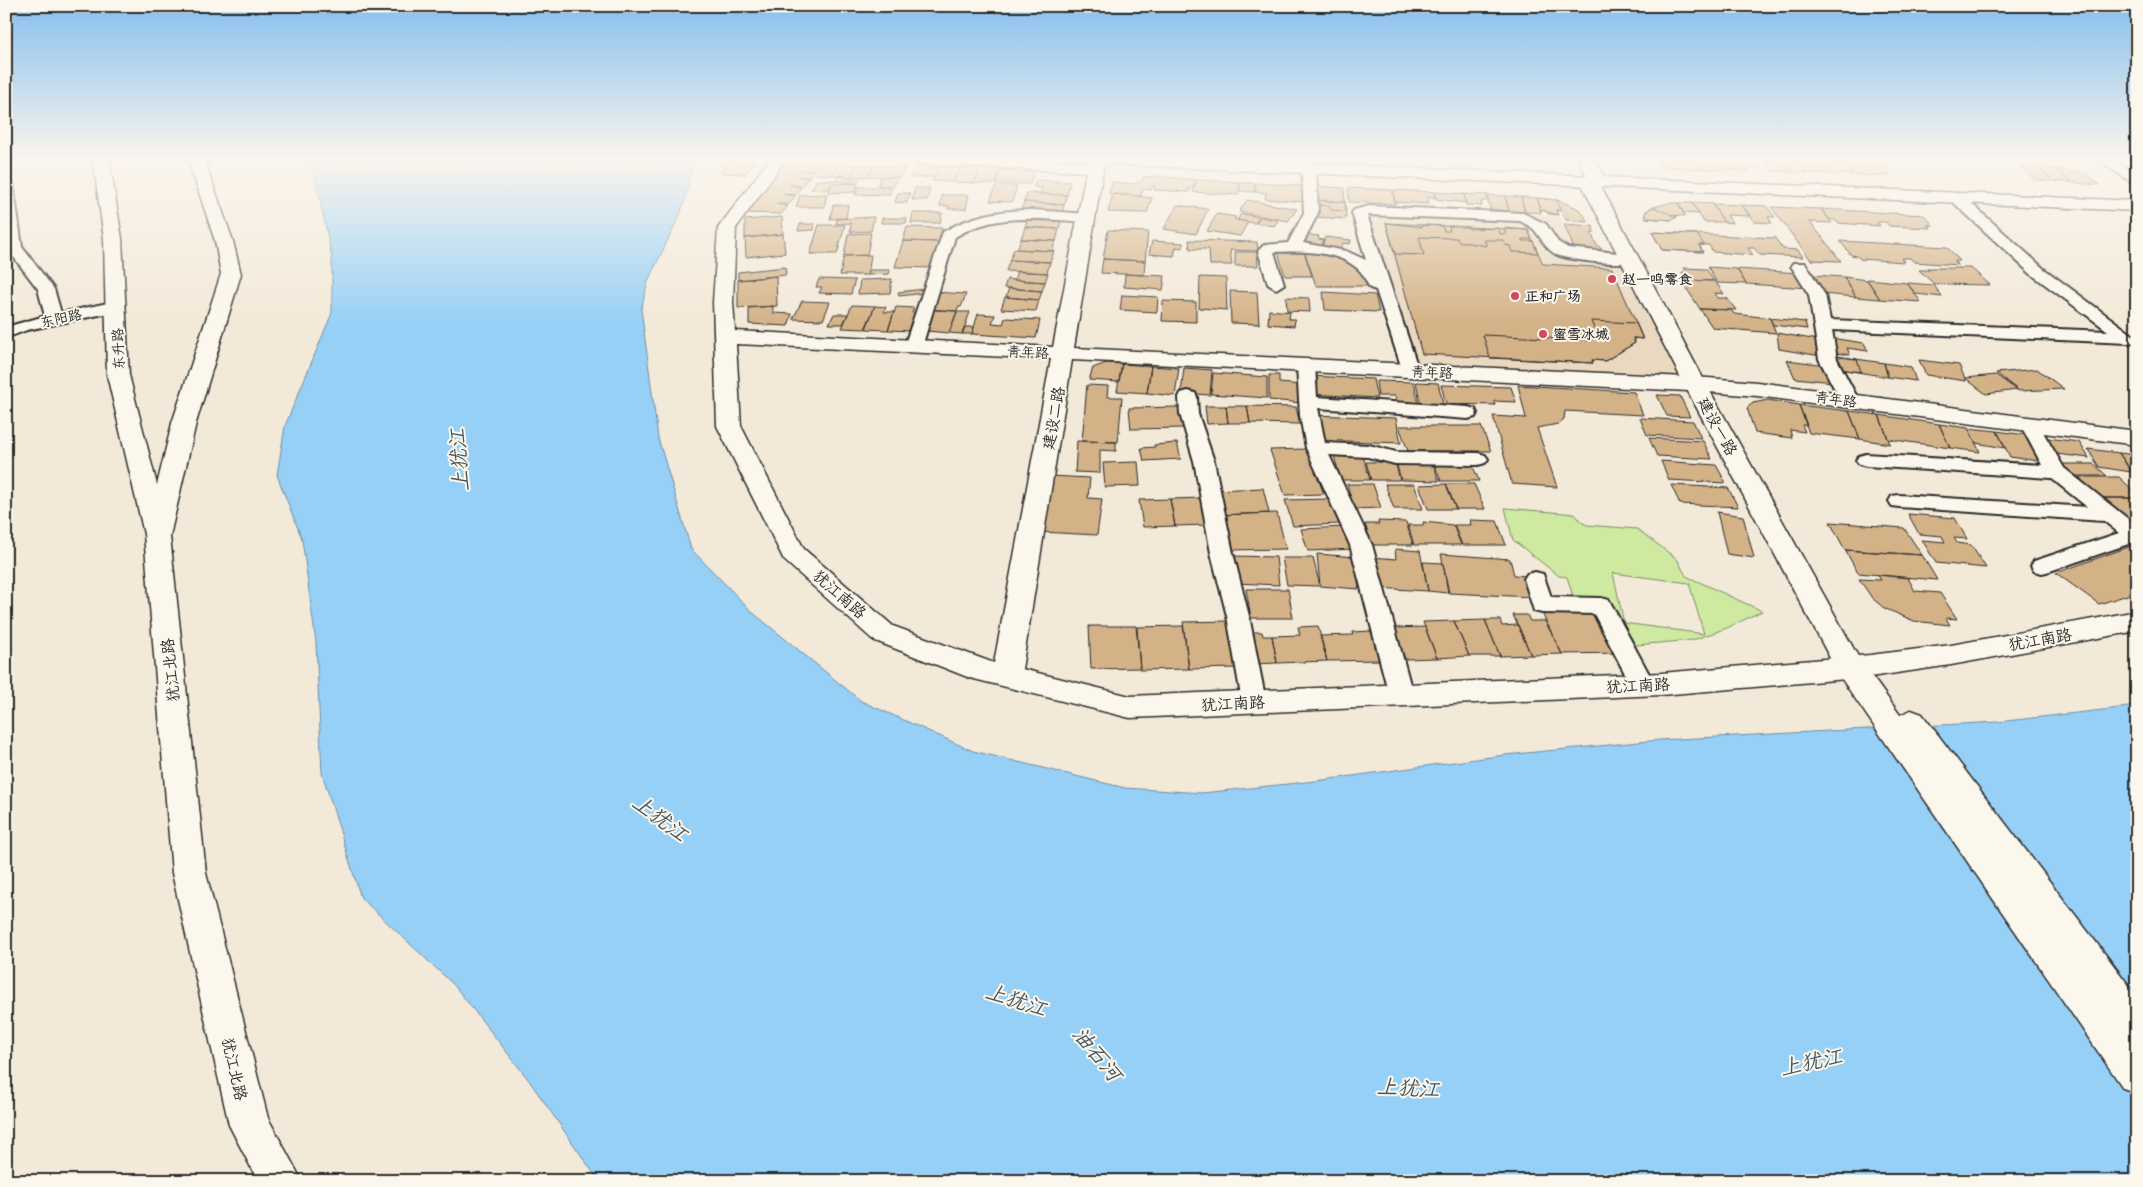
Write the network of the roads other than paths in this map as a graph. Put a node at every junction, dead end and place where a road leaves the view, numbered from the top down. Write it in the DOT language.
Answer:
graph roads {
  1 [pos="10,214"];
  2 [pos="109,214"];
  3 [pos="215,214"];
  4 [pos="737,214"];
  5 [pos="1015,214"];
  6 [pos="1024,214"];
  7 [pos="1088,214"];
  8 [pos="1310,214"];
  9 [pos="1359,214"];
  10 [pos="1465,214"];
  11 [pos="1611,214"];
  12 [pos="1614,214"];
  13 [pos="1975,214"];
  14 [pos="1087,218"];
  15 [pos="1293,247"];
  16 [pos="1629,259"];
  17 [pos="1799,266"];
  18 [pos="1276,284"];
  19 [pos="116,306"];
  20 [pos="1390,310"];
  21 [pos="54,320"];
  22 [pos="1822,324"];
  23 [pos="6,332"];
  24 [pos="725,337"];
  25 [pos="2131,341"];
  26 [pos="913,347"];
  27 [pos="1064,354"];
  28 [pos="1306,366"];
  29 [pos="1410,370"];
  30 [pos="1701,384"];
  31 [pos="1188,397"];
  32 [pos="1850,401"];
  33 [pos="1308,402"];
  34 [pos="1468,413"];
  35 [pos="2029,424"];
  36 [pos="2136,439"];
  37 [pos="1316,448"];
  38 [pos="1478,459"];
  39 [pos="1866,460"];
  40 [pos="2056,472"];
  41 [pos="1899,502"];
  42 [pos="2110,515"];
  43 [pos="2136,534"];
  44 [pos="157,536"];
  45 [pos="2042,566"];
  46 [pos="1535,579"];
  47 [pos="2137,621"];
  48 [pos="1864,673"];
  49 [pos="1006,676"];
  50 [pos="1643,685"];
  51 [pos="1402,695"];
  52 [pos="1254,702"];
  53 [pos="2137,1026"];
  54 [pos="2137,1074"];
  55 [pos="282,1181"];
  1 -- 21 [label="street"];
  2 -- 19 [label="street, 东升路"];
  3 -- 44 [label="street, 犹江北路"];
  4 -- 24 [label="street, 犹江南路"];
  5 -- 26 [label="street"];
  6 -- 14 [label="street"];
  7 -- 14 [label="street, 建设二路"];
  8 -- 15 [label="street"];
  9 -- 20 [label="street"];
  10 -- 16 [label="street"];
  11 -- 16 [label="street, 建设一路"];
  12 -- 30 [label="street"];
  13 -- 25 [label="street"];
  14 -- 27 [label="street, 建设二路"];
  15 -- 18 [label="street"];
  15 -- 20 [label="street"];
  16 -- 30 [label="street, 建设一路"];
  17 -- 22 [label="street"];
  19 -- 21 [label="street, 东阳路"];
  19 -- 44 [label="street, 东升路"];
  20 -- 29 [label="street"];
  21 -- 23 [label="street, 东阳路"];
  22 -- 25 [label="street"];
  22 -- 32 [label="street"];
  24 -- 26 [label="street, 青年路"];
  24 -- 49 [label="street, 犹江南路"];
  26 -- 27 [label="street, 青年路"];
  27 -- 28 [label="street, 青年路"];
  27 -- 49 [label="street, 建设二路"];
  28 -- 29 [label="street, 青年路"];
  28 -- 33 [label="street"];
  29 -- 30 [label="street, 青年路"];
  30 -- 32 [label="street, 青年路"];
  30 -- 48 [label="street"];
  31 -- 52 [label="street"];
  32 -- 35 [label="street, 青年路"];
  33 -- 34 [label="street"];
  33 -- 37 [label="street"];
  35 -- 36 [label="street, 青年路"];
  35 -- 40 [label="street"];
  37 -- 38 [label="street"];
  37 -- 51 [label="street"];
  39 -- 40 [label="street"];
  40 -- 42 [label="street"];
  41 -- 42 [label="street"];
  42 -- 43 [label="street"];
  43 -- 45 [label="street"];
  44 -- 55 [label="street, 犹江北路"];
  46 -- 50 [label="street"];
  47 -- 48 [label="street, 犹江南路"];
  48 -- 50 [label="street, 犹江南路"];
  48 -- 53 [label="street"];
  48 -- 54 [label="street"];
  49 -- 52 [label="street, 犹江南路"];
  50 -- 51 [label="street, 犹江南路"];
  51 -- 52 [label="street, 犹江南路"];
}
